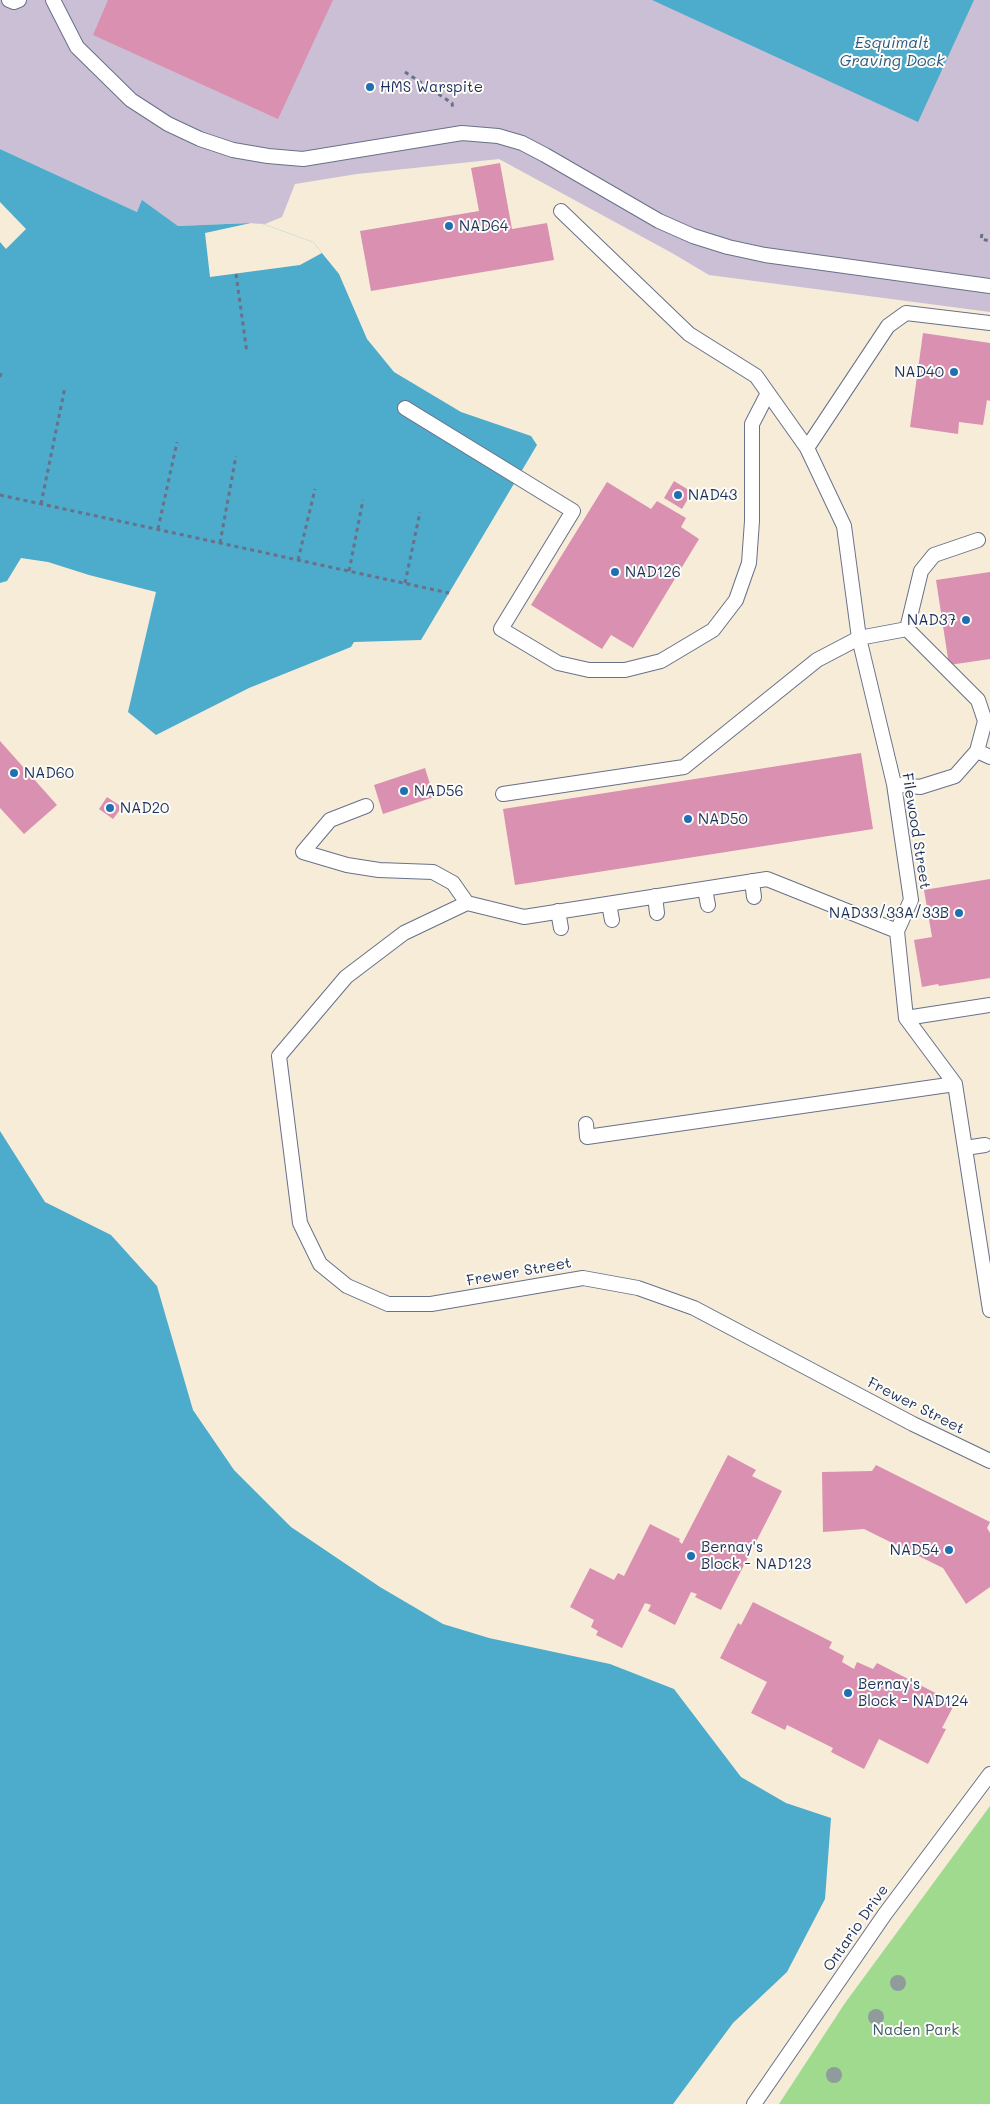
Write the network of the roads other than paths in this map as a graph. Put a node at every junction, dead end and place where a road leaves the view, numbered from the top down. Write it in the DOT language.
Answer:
graph roads {
  1 [pos="10,0"];
  2 [pos="19,0"];
  3 [pos="53,0"];
  4 [pos="561,211"];
  5 [pos="990,286"];
  6 [pos="990,323"];
  7 [pos="768,393"];
  8 [pos="406,408"];
  9 [pos="807,448"];
  10 [pos="978,540"];
  11 [pos="907,629"];
  12 [pos="859,638"];
  13 [pos="977,751"];
  14 [pos="990,757"];
  15 [pos="894,784"];
  16 [pos="503,794"];
  17 [pos="366,806"];
  18 [pos="752,881"];
  19 [pos="705,889"];
  20 [pos="655,896"];
  21 [pos="754,897"];
  22 [pos="467,903"];
  23 [pos="609,904"];
  24 [pos="708,905"];
  25 [pos="558,911"];
  26 [pos="657,913"];
  27 [pos="612,920"];
  28 [pos="561,928"];
  29 [pos="896,931"];
  30 [pos="990,1005"];
  31 [pos="906,1018"];
  32 [pos="955,1084"];
  33 [pos="829,1087"];
  34 [pos="831,1102"];
  35 [pos="586,1124"];
  36 [pos="985,1145"];
  37 [pos="965,1148"];
  38 [pos="985,1245"];
  39 [pos="990,1310"];
  40 [pos="990,1461"];
  41 [pos="990,1774"];
  42 [pos="754,2104"];
  1 -- 2 [label="lane"];
  3 -- 5 [label="lane"];
  4 -- 7 [label="lane, Filewood Street"];
  6 -- 9 [label="lane"];
  7 -- 8 [label="lane"];
  7 -- 9 [label="lane, Filewood Street"];
  9 -- 12 [label="lane, Filewood Street"];
  10 -- 11 [label="lane"];
  11 -- 12 [label="lane"];
  11 -- 13 [label="lane"];
  12 -- 15 [label="lane, Filewood Street"];
  12 -- 16 [label="lane"];
  13 -- 14 [label="lane"];
  13 -- 15 [label="lane"];
  15 -- 29 [label="lane, Filewood Street"];
  17 -- 22 [label="lane"];
  18 -- 19 [label="lane"];
  18 -- 21 [label="lane"];
  18 -- 29 [label="lane"];
  19 -- 20 [label="lane"];
  19 -- 24 [label="lane"];
  20 -- 23 [label="lane"];
  20 -- 26 [label="lane"];
  22 -- 25 [label="lane"];
  22 -- 40 [label="lane, Frewer Street"];
  23 -- 25 [label="lane"];
  23 -- 27 [label="lane"];
  25 -- 28 [label="lane"];
  29 -- 31 [label="lane"];
  30 -- 31 [label="lane"];
  31 -- 32 [label="lane"];
  32 -- 34 [label="lane"];
  32 -- 37 [label="lane"];
  33 -- 34 [label="lane"];
  34 -- 35 [label="lane"];
  36 -- 37 [label="lane"];
  37 -- 38 [label="lane"];
  38 -- 39 [label="lane"];
  41 -- 42 [label="lane, Ontario Drive"];
}
